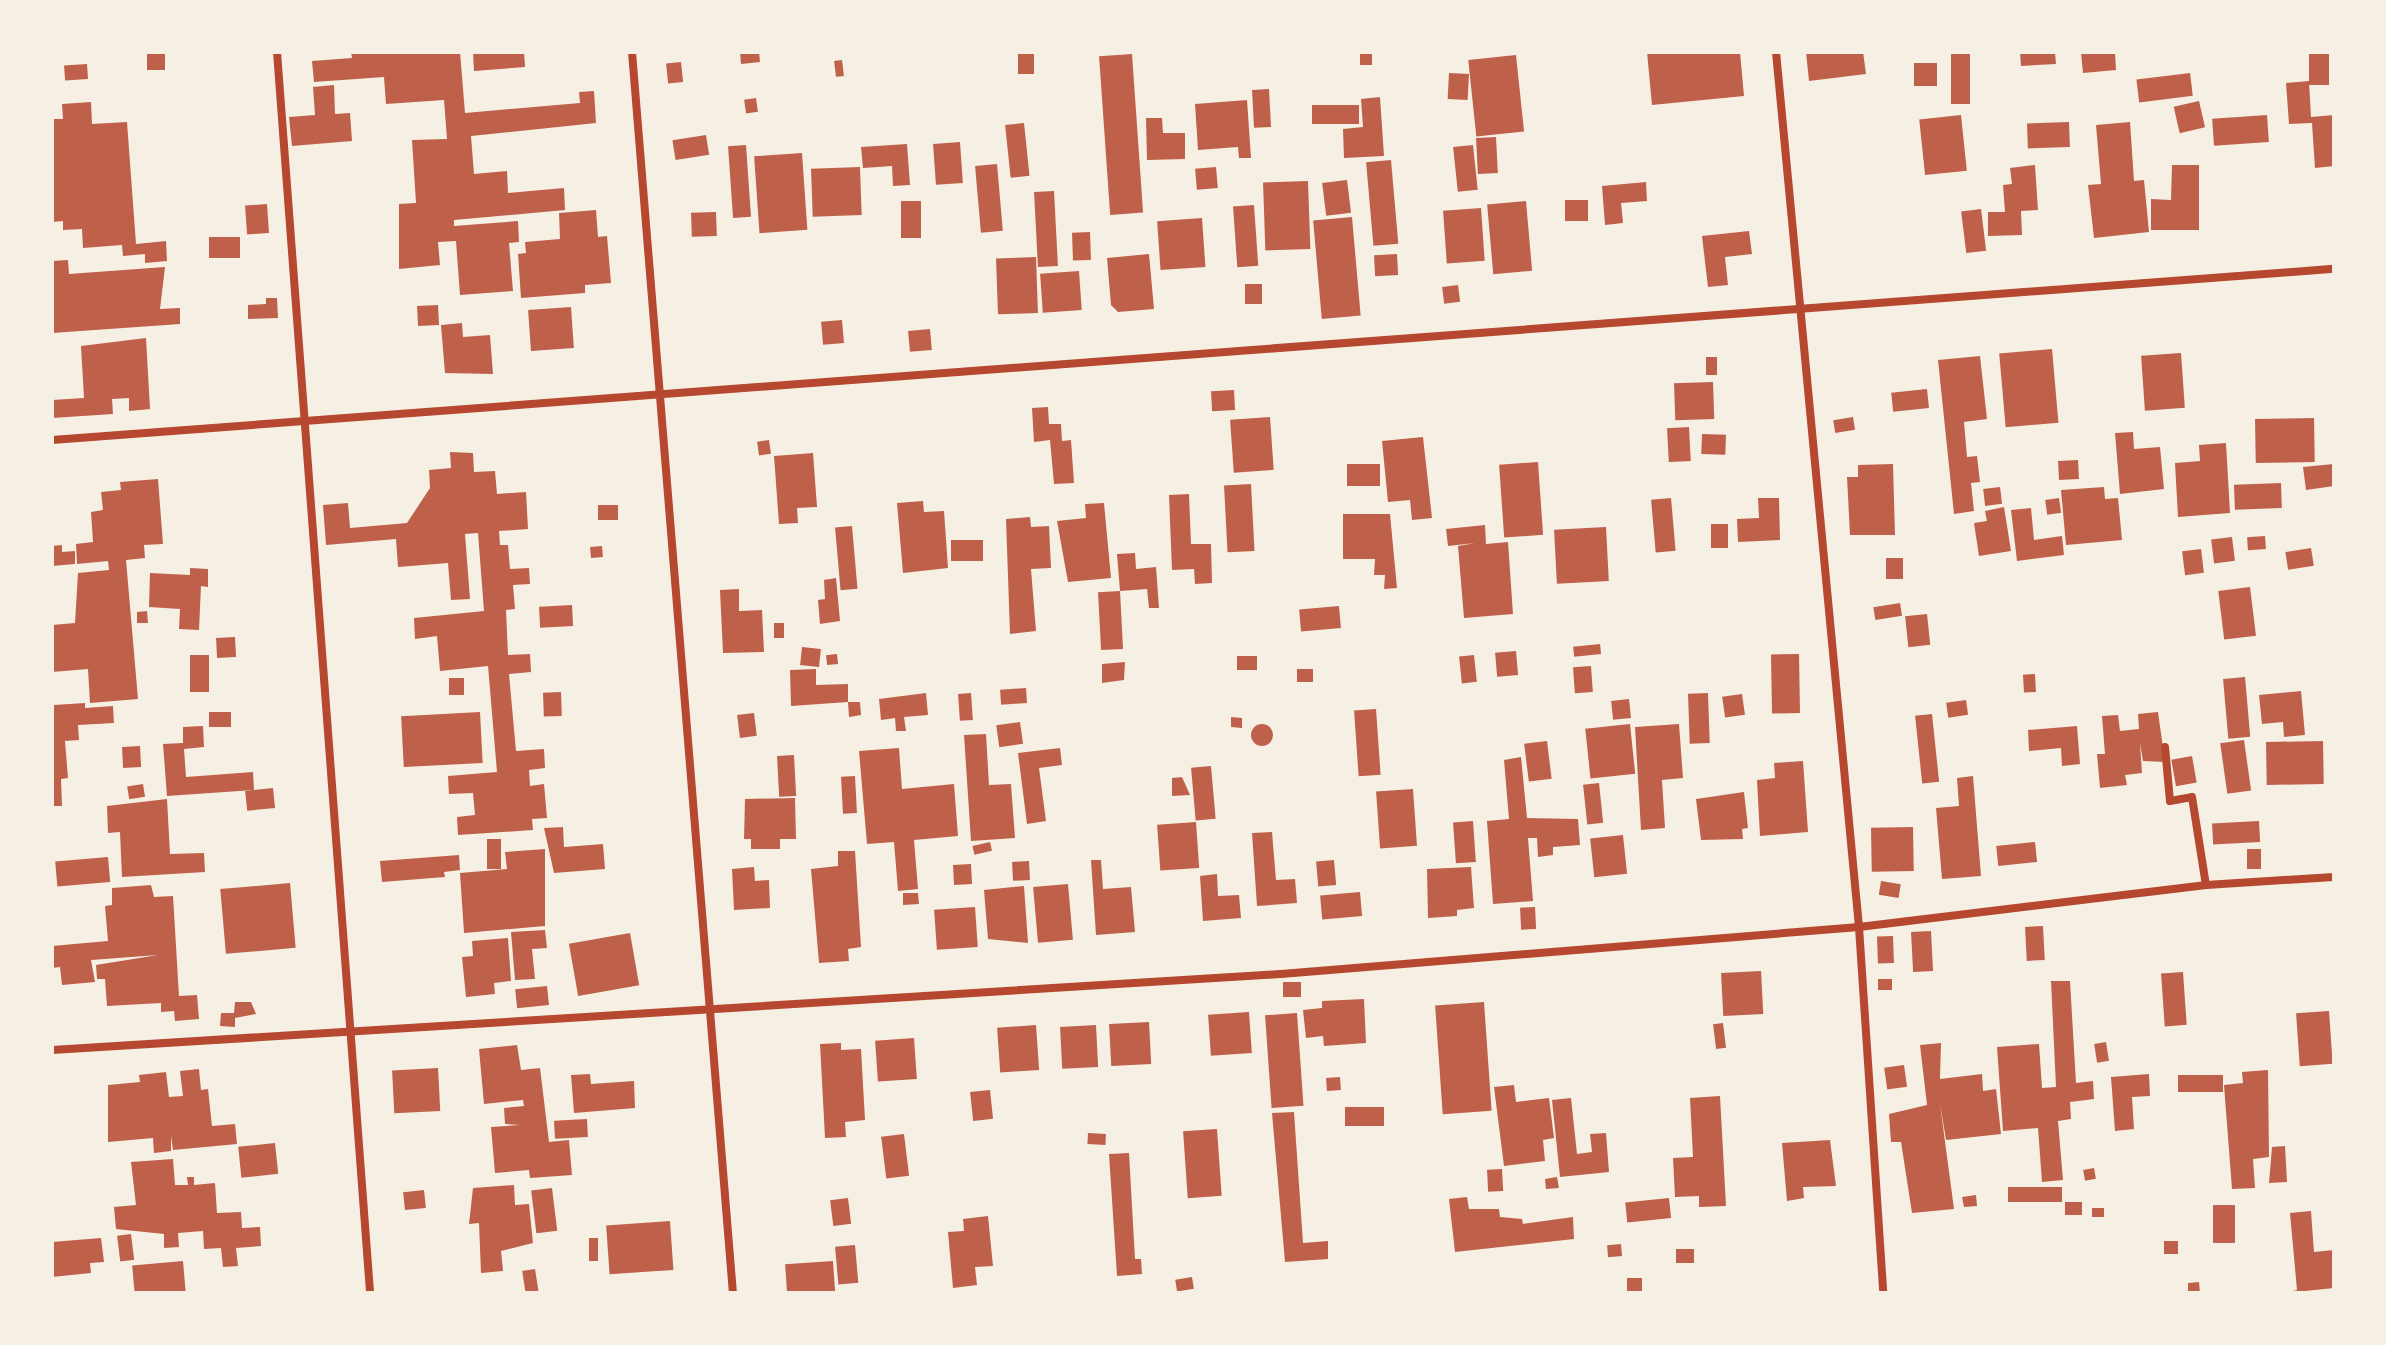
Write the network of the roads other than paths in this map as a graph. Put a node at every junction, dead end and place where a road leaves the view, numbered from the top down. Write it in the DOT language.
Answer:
graph roads {
  1 [pos="277,52"];
  2 [pos="632,52"];
  3 [pos="1776,52"];
  4 [pos="2334,269"];
  5 [pos="1800,309"];
  6 [pos="662,394"];
  7 [pos="303,421"];
  8 [pos="52,440"];
  9 [pos="2165,747"];
  10 [pos="2334,877"];
  11 [pos="2206,885"];
  12 [pos="1859,927"];
  13 [pos="712,1008"];
  14 [pos="351,1031"];
  15 [pos="52,1050"];
  16 [pos="370,1293"];
  17 [pos="733,1293"];
  18 [pos="1883,1293"];
  1 -- 7 [label="street"];
  2 -- 6 [label="street"];
  3 -- 5 [label="street"];
  4 -- 5 [label="street"];
  5 -- 6 [label="street"];
  5 -- 12 [label="street"];
  6 -- 7 [label="street"];
  6 -- 13 [label="street"];
  7 -- 8 [label="street"];
  7 -- 14 [label="street"];
  9 -- 11 [label="street"];
  10 -- 11 [label="street"];
  11 -- 12 [label="street"];
  12 -- 13 [label="street"];
  12 -- 18 [label="street"];
  13 -- 14 [label="street"];
  13 -- 17 [label="street"];
  14 -- 15 [label="street"];
  14 -- 16 [label="street"];
}
